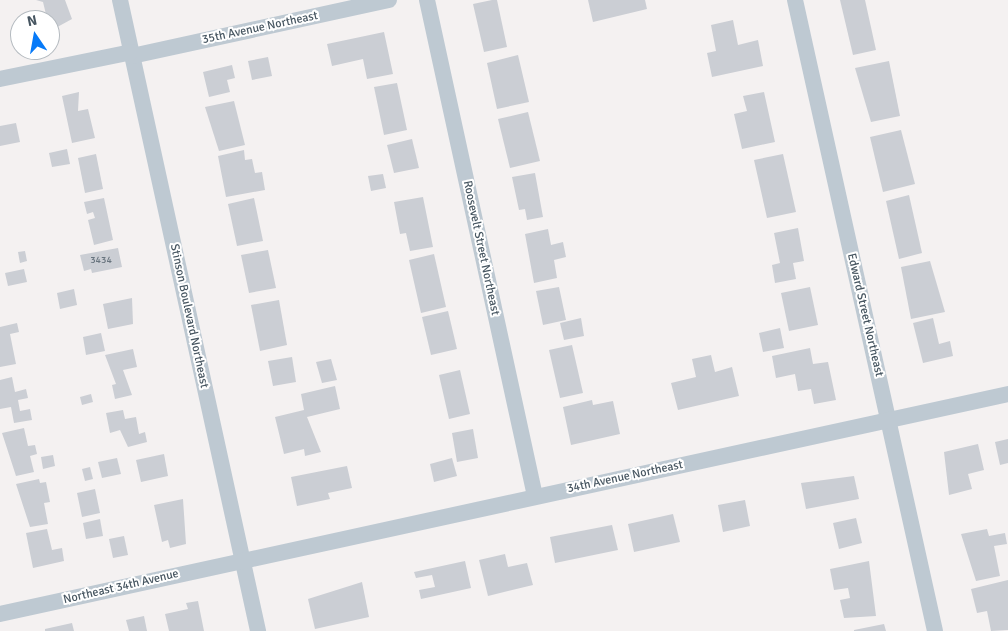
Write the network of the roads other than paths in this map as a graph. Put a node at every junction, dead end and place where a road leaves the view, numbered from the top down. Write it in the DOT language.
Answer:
graph roads {
  1 [pos="120,0"];
  2 [pos="389,0"];
  3 [pos="427,0"];
  4 [pos="795,0"];
  5 [pos="131,54"];
  6 [pos="0,79"];
  7 [pos="1008,394"];
  8 [pos="888,420"];
  9 [pos="535,496"];
  10 [pos="242,559"];
  11 [pos="0,614"];
  12 [pos="258,631"];
  13 [pos="935,631"];
  1 -- 5 [label="street, Stinson Boulevard Northeast"];
  2 -- 5 [label="street, 35th Avenue Northeast"];
  3 -- 9 [label="street, Roosevelt Street Northeast"];
  4 -- 8 [label="street, Edward Street Northeast"];
  5 -- 6 [label="street, 35th Avenue Northeast"];
  5 -- 10 [label="street, Stinson Boulevard Northeast"];
  7 -- 8 [label="street, 34th Avenue Northeast"];
  8 -- 9 [label="street, 34th Avenue Northeast"];
  8 -- 13 [label="street, Edward Street Northeast"];
  9 -- 10 [label="street, 34th Avenue Northeast"];
  10 -- 11 [label="street, Northeast 34th Avenue"];
  10 -- 12 [label="street, Stinson Boulevard Northeast"];
}
